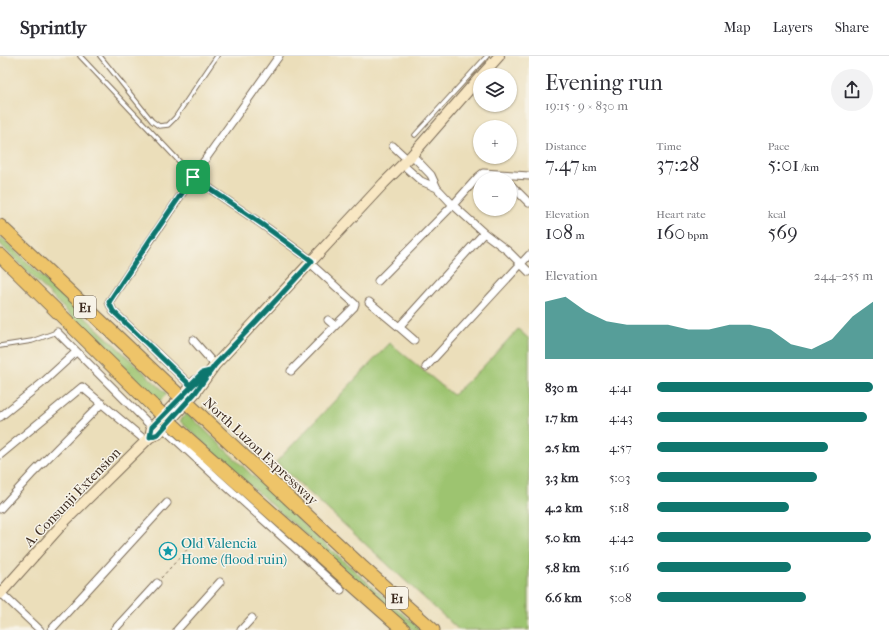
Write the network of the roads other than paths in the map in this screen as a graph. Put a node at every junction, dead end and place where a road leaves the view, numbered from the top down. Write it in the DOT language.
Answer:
graph roads {
  1 [pos="80,56"];
  2 [pos="100,56"];
  3 [pos="218,56"];
  4 [pos="279,56"];
  5 [pos="488,56"];
  6 [pos="499,56"];
  7 [pos="488,68"];
  8 [pos="473,86"];
  9 [pos="415,135"];
  10 [pos="392,146"];
  11 [pos="407,160"];
  12 [pos="517,176"];
  13 [pos="529,176"];
  14 [pos="193,177"];
  15 [pos="473,182"];
  16 [pos="437,188"];
  17 [pos="517,191"];
  18 [pos="529,203"];
  19 [pos="453,205"];
  20 [pos="0,226"];
  21 [pos="484,233"];
  22 [pos="0,255"];
  23 [pos="529,255"];
  24 [pos="311,262"];
  25 [pos="520,264"];
  26 [pos="529,272"];
  27 [pos="378,281"];
  28 [pos="369,302"];
  29 [pos="328,320"];
  30 [pos="335,326"];
  31 [pos="399,327"];
  32 [pos="57,332"];
  33 [pos="193,340"];
  34 [pos="414,340"];
  35 [pos="0,346"];
  36 [pos="76,352"];
  37 [pos="426,367"];
  38 [pos="213,368"];
  39 [pos="291,372"];
  40 [pos="102,403"];
  41 [pos="0,417"];
  42 [pos="164,428"];
  43 [pos="149,435"];
  44 [pos="0,455"];
  45 [pos="167,503"];
  46 [pos="0,509"];
  47 [pos="220,582"];
  48 [pos="157,583"];
  49 [pos="342,590"];
  50 [pos="1,593"];
  51 [pos="252,618"];
  52 [pos="40,630"];
  53 [pos="51,630"];
  54 [pos="114,630"];
  55 [pos="177,630"];
  56 [pos="240,630"];
  57 [pos="404,630"];
  58 [pos="433,630"];
  1 -- 14 [label="lane"];
  2 -- 3 [label="lane"];
  4 -- 14 [label="street"];
  5 -- 9 [label="lane"];
  6 -- 7 [label="main road"];
  8 -- 11 [label="main road"];
  10 -- 11 [label="street"];
  11 -- 16 [label="street"];
  11 -- 16 [label="street"];
  11 -- 24 [label="main road"];
  12 -- 13 [label="street"];
  14 -- 24 [label="street"];
  14 -- 38 [label="street"];
  15 -- 19 [label="street"];
  16 -- 19 [label="street"];
  17 -- 18 [label="street"];
  19 -- 21 [label="street"];
  19 -- 27 [label="street"];
  20 -- 58 [label="highway, North Luzon Expressway / E1, bridge"];
  21 -- 25 [label="street"];
  21 -- 31 [label="street"];
  22 -- 57 [label="highway, E1, bridge"];
  23 -- 25 [label="street"];
  24 -- 30 [label="street"];
  24 -- 38 [label="main road"];
  25 -- 26 [label="street"];
  25 -- 37 [label="street"];
  28 -- 31 [label="street"];
  29 -- 30 [label="street"];
  30 -- 39 [label="street"];
  31 -- 34 [label="street"];
  32 -- 35 [label="lane"];
  32 -- 36 [label="street"];
  33 -- 38 [label="street"];
  36 -- 41 [label="street"];
  36 -- 43 [label="street"];
  38 -- 42 [label="main road"];
  38 -- 43 [label="main road"];
  40 -- 43 [label="street"];
  40 -- 44 [label="street"];
  40 -- 46 [label="street"];
  42 -- 43 [label="main road"];
  42 -- 49 [label="street"];
  43 -- 50 [label="main road, A. Consunji Extension"];
  45 -- 53 [label="street"];
  47 -- 55 [label="street"];
  48 -- 54 [label="street"];
  50 -- 52 [label="street"];
  51 -- 56 [label="street"];
}
